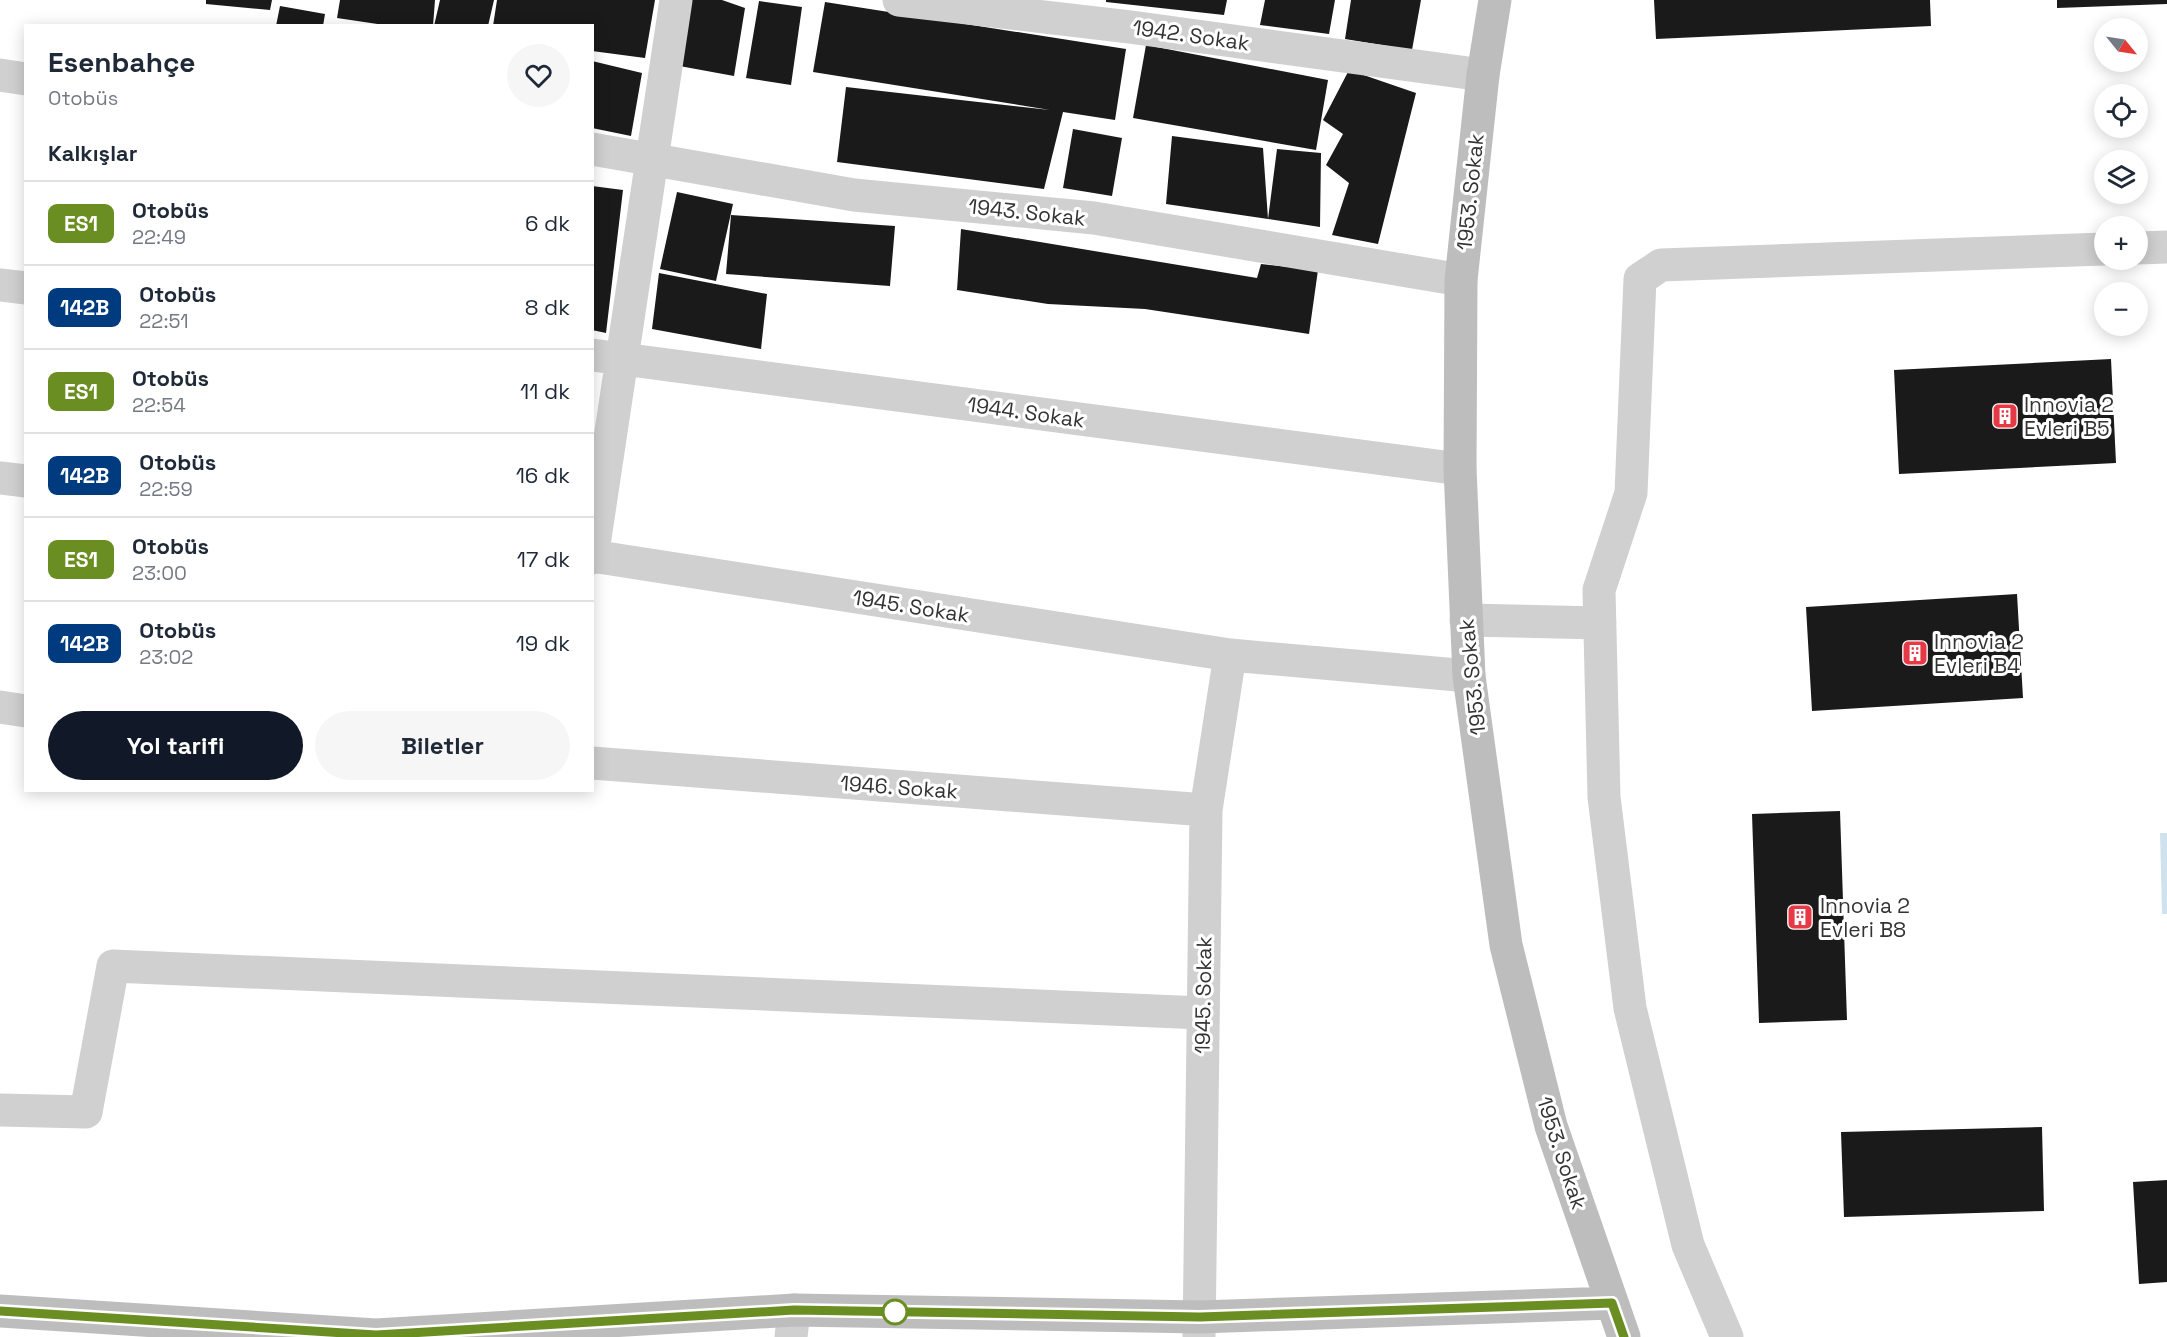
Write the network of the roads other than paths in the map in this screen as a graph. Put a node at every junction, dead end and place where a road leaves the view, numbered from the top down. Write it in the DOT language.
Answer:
graph roads {
  1 [pos="676,0"];
  2 [pos="899,0"];
  3 [pos="1495,0"];
  4 [pos="1095,11"];
  5 [pos="0,75"];
  6 [pos="1483,75"];
  7 [pos="24,79"];
  8 [pos="594,149"];
  9 [pos="651,159"];
  10 [pos="2167,247"];
  11 [pos="2148,248"];
  12 [pos="2094,249"];
  13 [pos="1461,280"];
  14 [pos="0,285"];
  15 [pos="24,288"];
  16 [pos="607,356"];
  17 [pos="1460,470"];
  18 [pos="0,478"];
  19 [pos="24,481"];
  20 [pos="594,543"];
  21 [pos="594,557"];
  22 [pos="1466,620"];
  23 [pos="1600,623"];
  24 [pos="1230,655"];
  25 [pos="1469,676"];
  26 [pos="0,707"];
  27 [pos="24,711"];
  28 [pos="594,764"];
  29 [pos="1206,810"];
  30 [pos="1202,1013"];
  31 [pos="0,1110"];
  32 [pos="1612,1303"];
  33 [pos="0,1311"];
  34 [pos="793,1324"];
  35 [pos="1200,1327"];
  36 [pos="1624,1337"];
  37 [pos="1727,1337"];
  1 -- 9 [label="street"];
  2 -- 4 [label="street, 1942. Sokak"];
  3 -- 6 [label="main road, 1953. Sokak"];
  4 -- 6 [label="street, 1942. Sokak"];
  5 -- 7 [label="street"];
  6 -- 13 [label="main road, 1953. Sokak"];
  8 -- 9 [label="street, 1943. Sokak"];
  9 -- 13 [label="street, 1943. Sokak"];
  9 -- 16 [label="street"];
  10 -- 11 [label="street"];
  12 -- 23 [label="street"];
  13 -- 17 [label="main road, 1953. Sokak"];
  14 -- 15 [label="street"];
  16 -- 17 [label="street, 1944. Sokak"];
  16 -- 20 [label="street"];
  17 -- 22 [label="main road, 1953. Sokak"];
  18 -- 19 [label="street"];
  21 -- 24 [label="street, 1945. Sokak"];
  22 -- 23 [label="street"];
  22 -- 25 [label="main road, 1953. Sokak"];
  23 -- 37 [label="street"];
  24 -- 25 [label="street, 1945. Sokak"];
  24 -- 29 [label="street, 1945. Sokak"];
  25 -- 32 [label="main road, 1953. Sokak"];
  26 -- 27 [label="street"];
  28 -- 29 [label="street, 1946. Sokak"];
  29 -- 30 [label="street, 1945. Sokak"];
  30 -- 31 [label="street"];
  30 -- 35 [label="street, 1945. Sokak"];
  32 -- 35 [label="main road"];
  32 -- 36 [label="main road, 1953. Sokak"];
  33 -- 34 [label="main road"];
  34 -- 35 [label="main road"];
}
